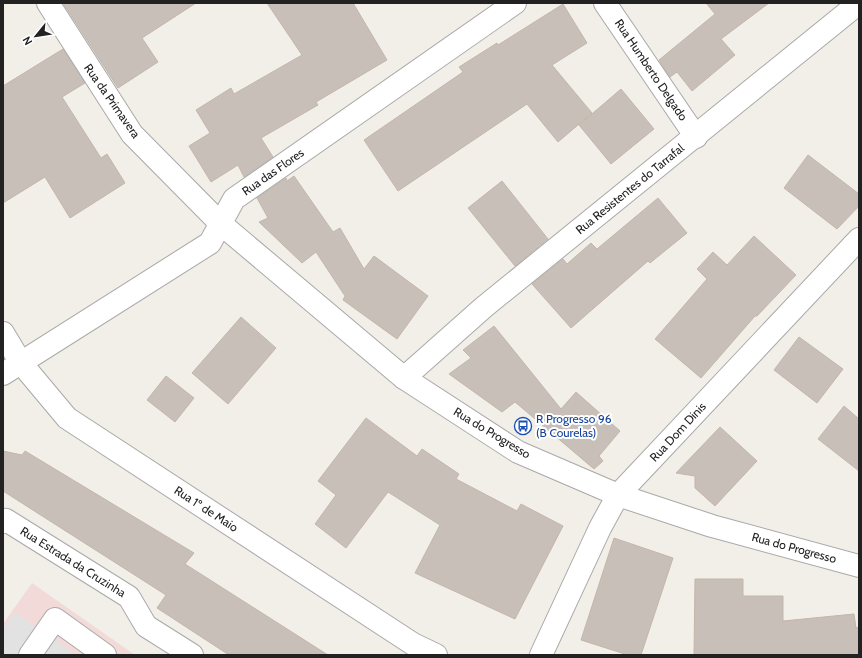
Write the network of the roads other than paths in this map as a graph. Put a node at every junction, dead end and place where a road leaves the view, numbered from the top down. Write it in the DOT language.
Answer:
graph roads {
  1 [pos="48,3"];
  2 [pos="515,3"];
  3 [pos="605,3"];
  4 [pos="859,3"];
  5 [pos="696,137"];
  6 [pos="221,224"];
  7 [pos="859,240"];
  8 [pos="3,333"];
  9 [pos="12,368"];
  10 [pos="404,378"];
  11 [pos="618,495"];
  12 [pos="3,522"];
  13 [pos="858,564"];
  14 [pos="30,655"];
  15 [pos="105,655"];
  16 [pos="192,655"];
  17 [pos="436,655"];
  18 [pos="541,655"];
  1 -- 6 [label="street, Rua da Primavera"];
  2 -- 6 [label="street, Rua das Flores"];
  3 -- 5 [label="street, Rua Humberto Delgado"];
  4 -- 5 [label="street, Rua Resistentes do Tarrafal"];
  5 -- 10 [label="street, Rua Resistentes do Tarrafal"];
  6 -- 9 [label="street, Rua das Flores"];
  6 -- 10 [label="street, Rua do Progresso"];
  7 -- 11 [label="street, Rua Dom Dinis"];
  8 -- 9 [label="street, Rua 1º de Maio"];
  9 -- 17 [label="street, Rua 1º de Maio"];
  10 -- 11 [label="street, Rua do Progresso"];
  11 -- 13 [label="street, Rua do Progresso"];
  11 -- 18 [label="street, Rua Dom Dinis"];
  12 -- 16 [label="street, Rua Estrada da Cruzinha"];
  14 -- 15 [label="street"];
}
